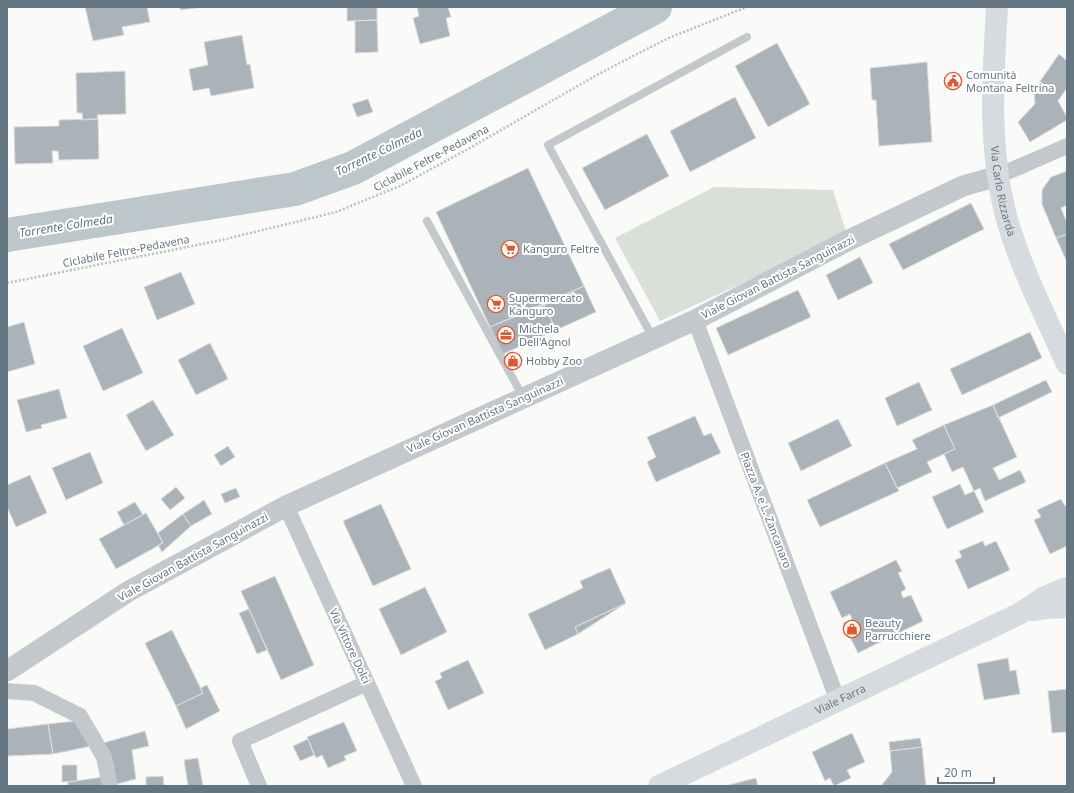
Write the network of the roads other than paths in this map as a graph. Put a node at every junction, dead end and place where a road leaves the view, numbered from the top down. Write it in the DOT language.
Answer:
graph roads {
  1 [pos="997,7"];
  2 [pos="747,38"];
  3 [pos="1067,146"];
  4 [pos="998,176"];
  5 [pos="427,221"];
  6 [pos="694,320"];
  7 [pos="654,338"];
  8 [pos="1067,364"];
  9 [pos="523,397"];
  10 [pos="286,506"];
  11 [pos="1067,588"];
  12 [pos="1067,607"];
  13 [pos="1020,613"];
  14 [pos="7,671"];
  15 [pos="367,683"];
  16 [pos="7,691"];
  17 [pos="838,701"];
  18 [pos="110,786"];
  19 [pos="259,786"];
  20 [pos="414,786"];
  21 [pos="659,786"];
  1 -- 4 [label="main road, Via Carlo Rizzarda"];
  2 -- 7 [label="lane"];
  3 -- 4 [label="street"];
  4 -- 6 [label="street, Viale Giovan Battista Sanguinazzi"];
  4 -- 8 [label="main road, Via Carlo Rizzarda"];
  5 -- 9 [label="lane"];
  6 -- 7 [label="street, Viale Giovan Battista Sanguinazzi"];
  6 -- 17 [label="street, Piazza A. e L. Zancanaro"];
  7 -- 9 [label="street, Viale Giovan Battista Sanguinazzi"];
  9 -- 10 [label="street, Viale Giovan Battista Sanguinazzi"];
  10 -- 14 [label="street, Viale Giovan Battista Sanguinazzi"];
  10 -- 15 [label="street, Via Vittore Dolci"];
  11 -- 13 [label="main road, Viale Farra"];
  12 -- 13 [label="main road, Viale Farra"];
  13 -- 17 [label="main road, Viale Farra"];
  15 -- 19 [label="street"];
  15 -- 20 [label="street, Via Vittore Dolci"];
  16 -- 18 [label="street"];
  17 -- 21 [label="main road, Viale Farra"];
}
